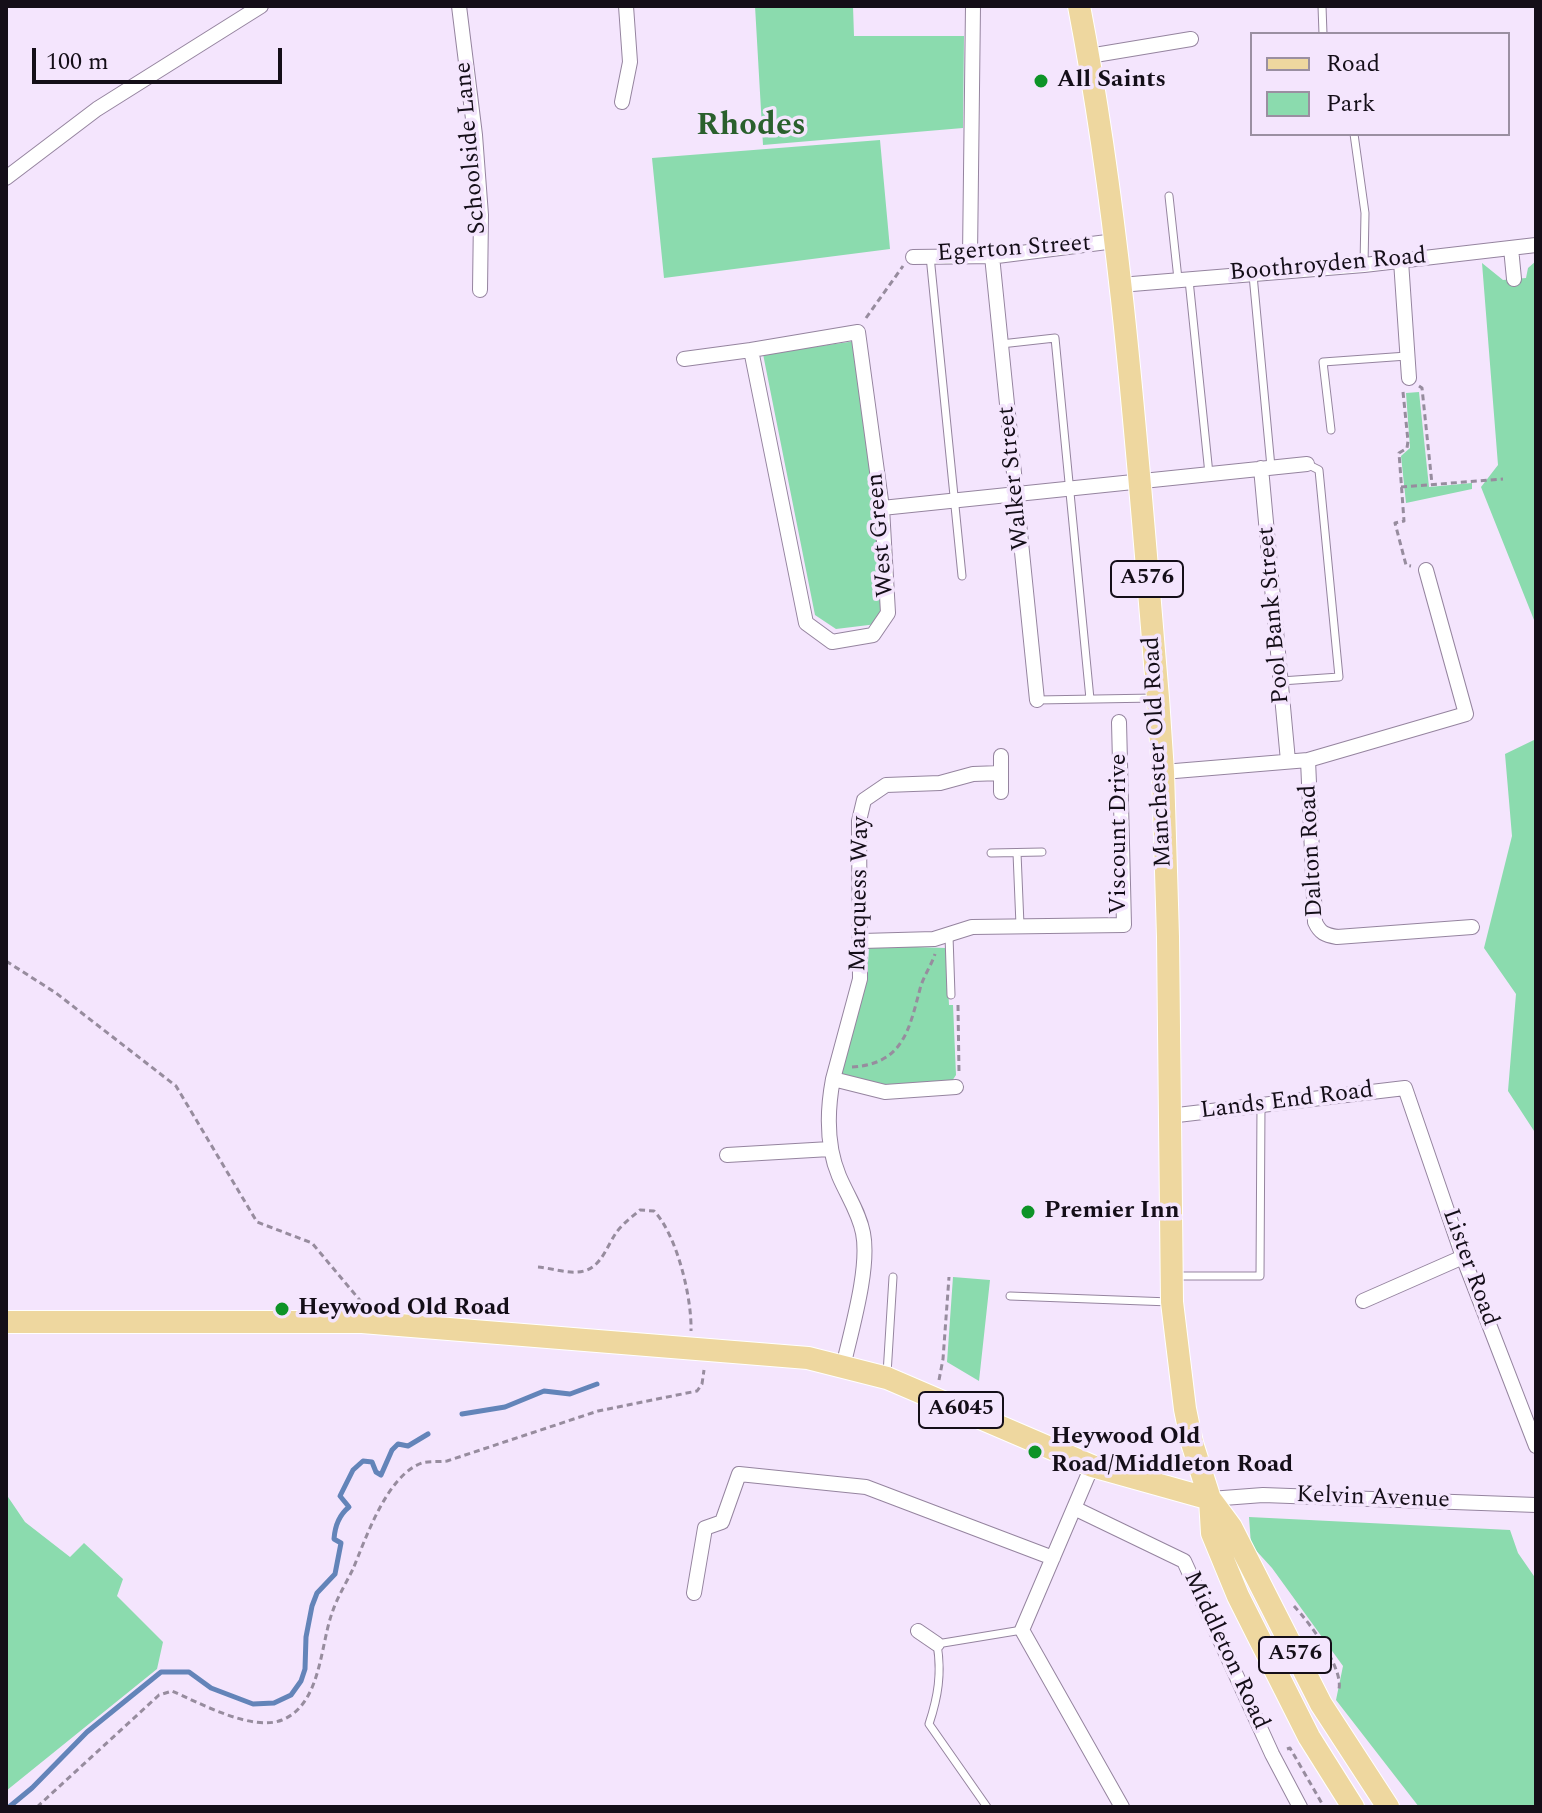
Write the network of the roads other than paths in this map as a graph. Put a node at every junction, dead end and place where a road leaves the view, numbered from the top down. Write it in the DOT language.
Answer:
graph roads {
  1 [pos="261,6"];
  2 [pos="459,6"];
  3 [pos="626,6"];
  4 [pos="973,6"];
  5 [pos="1079,6"];
  6 [pos="1322,6"];
  7 [pos="1323,32"];
  8 [pos="1191,39"];
  9 [pos="1089,56"];
  10 [pos="622,102"];
  11 [pos="1354,136"];
  12 [pos="6,178"];
  13 [pos="1169,196"];
  14 [pos="1115,241"];
  15 [pos="1536,245"];
  16 [pos="1511,248"];
  17 [pos="930,256"];
  18 [pos="970,256"];
  19 [pos="992,256"];
  20 [pos="913,257"];
  21 [pos="1401,261"];
  22 [pos="1364,265"];
  23 [pos="1252,273"];
  24 [pos="1183,278"];
  25 [pos="1514,279"];
  26 [pos="1120,285"];
  27 [pos="480,290"];
  28 [pos="1001,344"];
  29 [pos="751,350"];
  30 [pos="1407,356"];
  31 [pos="684,359"];
  32 [pos="1409,378"];
  33 [pos="1331,430"];
  34 [pos="1307,464"];
  35 [pos="1266,468"];
  36 [pos="1209,474"];
  37 [pos="1139,481"];
  38 [pos="1070,489"];
  39 [pos="1016,495"];
  40 [pos="955,501"];
  41 [pos="882,508"];
  42 [pos="1426,570"];
  43 [pos="962,576"];
  44 [pos="1281,681"];
  45 [pos="1158,698"];
  46 [pos="1090,699"];
  47 [pos="1037,700"];
  48 [pos="1119,722"];
  49 [pos="1001,756"];
  50 [pos="1308,760"];
  51 [pos="1288,761"];
  52 [pos="1163,772"];
  53 [pos="1001,773"];
  54 [pos="1001,792"];
  55 [pos="1042,852"];
  56 [pos="991,853"];
  57 [pos="1017,853"];
  58 [pos="1020,925"];
  59 [pos="1472,927"];
  60 [pos="941,938"];
  61 [pos="862,941"];
  62 [pos="951,995"];
  63 [pos="833,1079"];
  64 [pos="956,1087"];
  65 [pos="1405,1088"];
  66 [pos="1261,1105"];
  67 [pos="1169,1116"];
  68 [pos="830,1149"];
  69 [pos="727,1155"];
  70 [pos="1463,1257"];
  71 [pos="1171,1276"];
  72 [pos="893,1277"];
  73 [pos="1010,1296"];
  74 [pos="1363,1301"];
  75 [pos="1172,1302"];
  76 [pos="6,1322"];
  77 [pos="843,1367"];
  78 [pos="887,1378"];
  79 [pos="1536,1446"];
  80 [pos="1092,1466"];
  81 [pos="1210,1499"];
  82 [pos="1536,1505"];
  83 [pos="1074,1508"];
  84 [pos="1053,1558"];
  85 [pos="694,1593"];
  86 [pos="1022,1630"];
  87 [pos="918,1631"];
  88 [pos="937,1644"];
  89 [pos="1369,1779"];
  90 [pos="987,1807"];
  91 [pos="1122,1807"];
  92 [pos="1300,1807"];
  93 [pos="1353,1807"];
  94 [pos="1388,1807"];
  95 [pos="1396,1807"];
  1 -- 12 [label="street"];
  2 -- 27 [label="street, Schoolside Lane"];
  3 -- 10 [label="street"];
  4 -- 18 [label="street"];
  5 -- 9 [label="main road, Manchester Old Road / A576"];
  6 -- 7 [label="lane"];
  8 -- 9 [label="street"];
  9 -- 14 [label="main road, Manchester Old Road / A576"];
  11 -- 22 [label="lane"];
  13 -- 24 [label="lane"];
  14 -- 19 [label="street, Egerton Street"];
  14 -- 26 [label="main road, Manchester Old Road / A576"];
  15 -- 16 [label="street, Boothroyden Road"];
  16 -- 21 [label="street, Boothroyden Road"];
  16 -- 25 [label="street"];
  17 -- 18 [label="street, Egerton Street"];
  17 -- 20 [label="street, Egerton Street"];
  17 -- 40 [label="lane"];
  18 -- 19 [label="street, Egerton Street"];
  19 -- 28 [label="street, Walker Street"];
  21 -- 22 [label="street, Boothroyden Road"];
  21 -- 30 [label="street"];
  22 -- 23 [label="street, Boothroyden Road"];
  23 -- 24 [label="street, Boothroyden Road"];
  23 -- 35 [label="lane"];
  24 -- 26 [label="street, Boothroyden Road"];
  24 -- 36 [label="lane"];
  26 -- 37 [label="main road, Manchester Old Road / A576"];
  28 -- 38 [label="lane"];
  28 -- 39 [label="street, Walker Street"];
  29 -- 31 [label="street"];
  29 -- 41 [label="street, West Green"];
  29 -- 41 [label="street, West Green"];
  30 -- 32 [label="street"];
  30 -- 33 [label="lane"];
  34 -- 35 [label="street"];
  34 -- 44 [label="lane"];
  35 -- 36 [label="street"];
  35 -- 44 [label="street, Pool Bank Street"];
  36 -- 37 [label="street"];
  37 -- 38 [label="street"];
  37 -- 45 [label="main road, Manchester Old Road / A576"];
  38 -- 39 [label="street"];
  38 -- 46 [label="lane"];
  39 -- 40 [label="street"];
  39 -- 47 [label="street, Walker Street"];
  40 -- 41 [label="street"];
  40 -- 43 [label="lane"];
  42 -- 50 [label="street"];
  44 -- 51 [label="street, Pool Bank Street"];
  45 -- 46 [label="lane"];
  45 -- 52 [label="main road, Manchester Old Road / A576"];
  46 -- 47 [label="lane"];
  48 -- 58 [label="street, Viscount Drive"];
  49 -- 53 [label="street"];
  50 -- 51 [label="street"];
  50 -- 59 [label="street, Dalton Road"];
  51 -- 52 [label="street"];
  52 -- 67 [label="main road, Manchester Old Road / A576"];
  53 -- 54 [label="street"];
  53 -- 61 [label="street, Marquess Way"];
  55 -- 57 [label="lane"];
  56 -- 57 [label="lane"];
  57 -- 58 [label="lane"];
  58 -- 60 [label="street, Viscount Drive"];
  60 -- 61 [label="street, Viscount Drive"];
  60 -- 62 [label="lane"];
  61 -- 63 [label="street, Marquess Way"];
  63 -- 64 [label="street"];
  63 -- 68 [label="street, Marquess Way"];
  65 -- 66 [label="street, Lands End Road"];
  65 -- 70 [label="street, Lister Road"];
  66 -- 67 [label="street, Lands End Road"];
  66 -- 71 [label="lane"];
  67 -- 71 [label="main road, Manchester Old Road / A576"];
  68 -- 69 [label="street"];
  68 -- 77 [label="street, Marquess Way"];
  70 -- 74 [label="street"];
  70 -- 79 [label="street, Lister Road"];
  71 -- 75 [label="main road, Manchester Old Road / A576"];
  72 -- 78 [label="lane"];
  73 -- 75 [label="lane"];
  75 -- 81 [label="main road, Manchester Old Road / A576"];
  76 -- 77 [label="main road, A6045"];
  77 -- 78 [label="main road, A6045"];
  78 -- 80 [label="main road, A6045"];
  80 -- 81 [label="main road, A6045"];
  80 -- 83 [label="street"];
  81 -- 82 [label="street, Kelvin Avenue"];
  81 -- 89 [label="main road, Manchester Old Road / A576"];
  81 -- 93 [label="main road, Manchester Old Road / A576"];
  83 -- 84 [label="street"];
  83 -- 92 [label="street, Middleton Road"];
  84 -- 85 [label="street"];
  84 -- 86 [label="street"];
  86 -- 88 [label="lane"];
  86 -- 91 [label="street"];
  87 -- 88 [label="street"];
  88 -- 90 [label="lane"];
  89 -- 94 [label="main road, Manchester Old Road / A576"];
  89 -- 95 [label="main road"];
}
